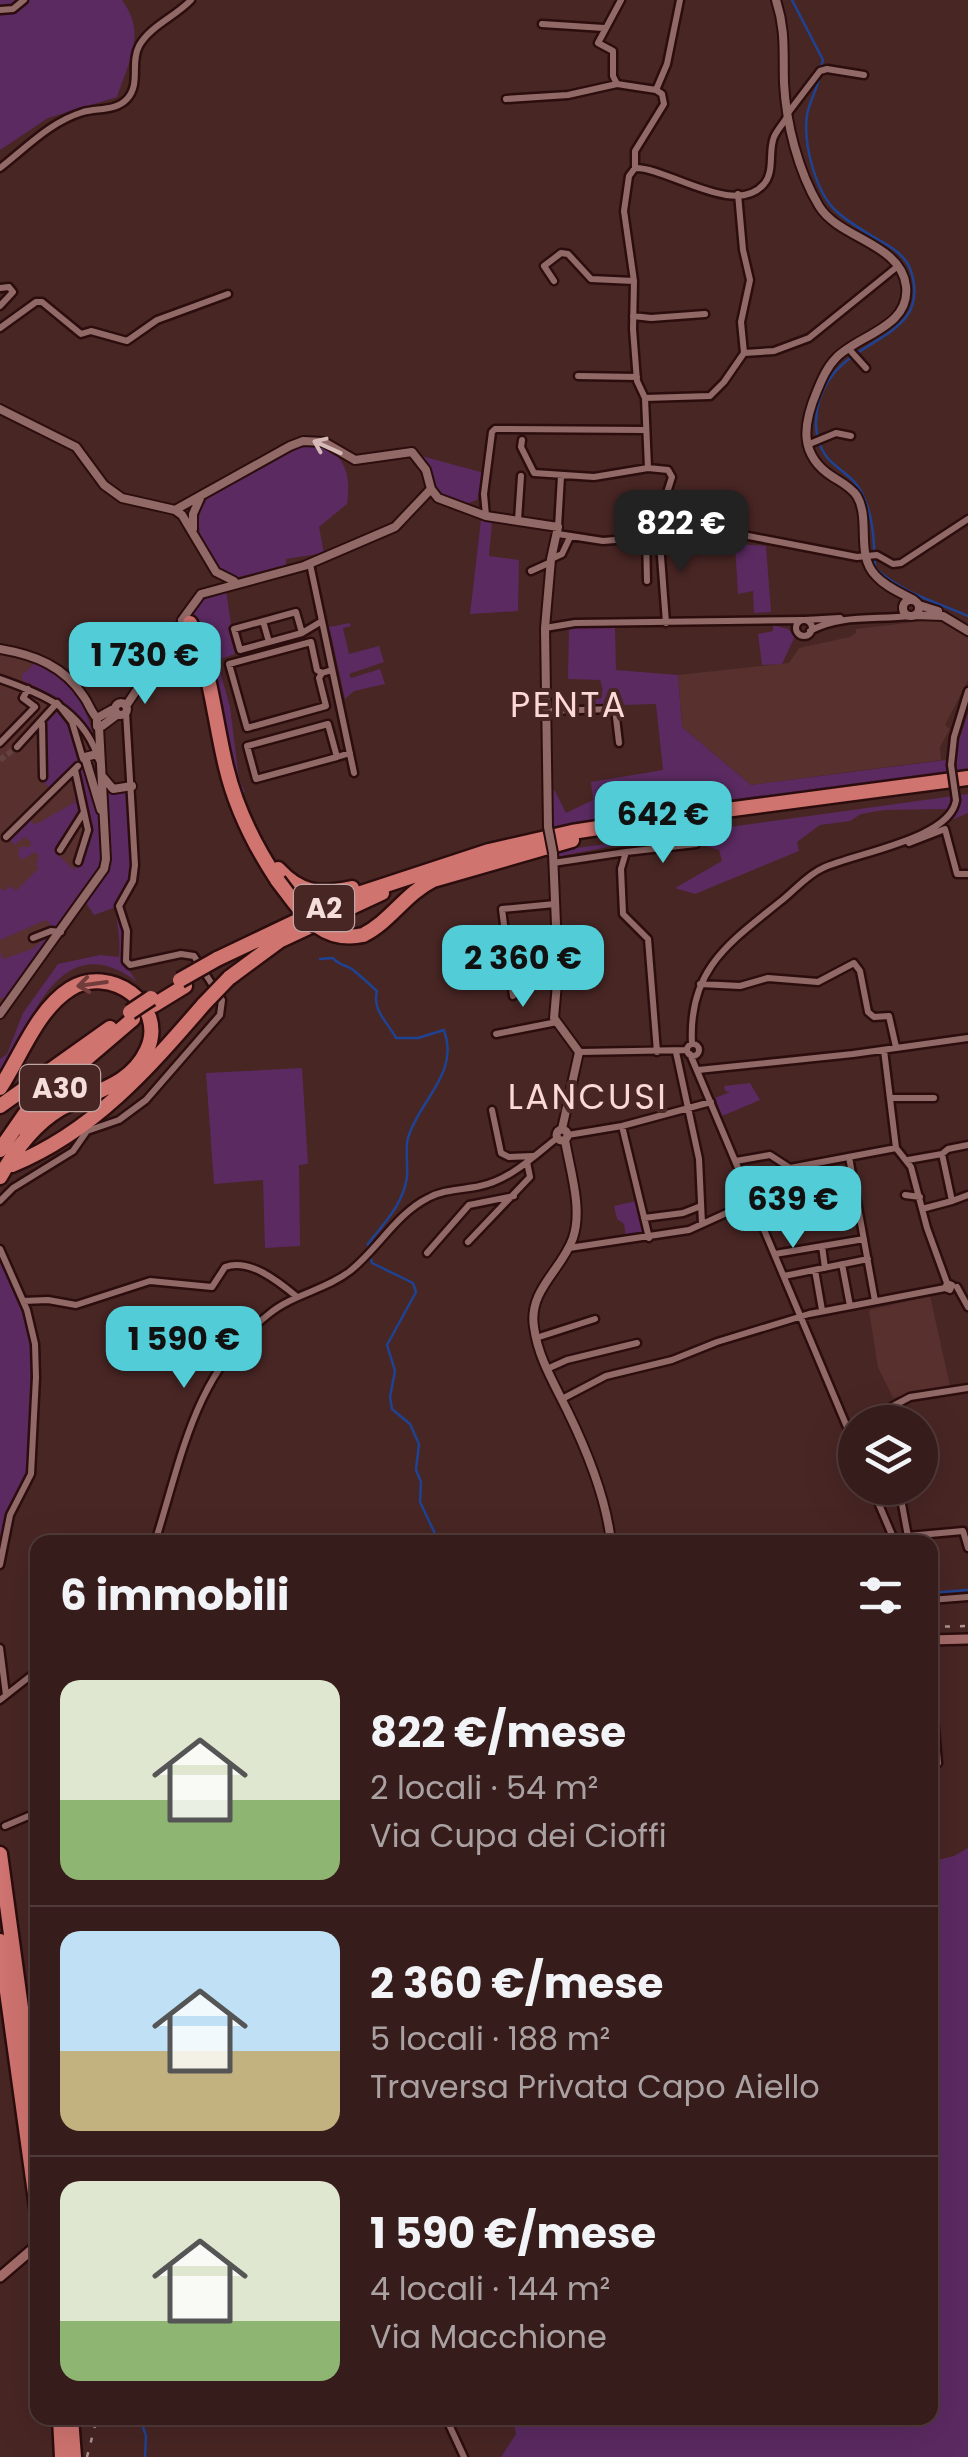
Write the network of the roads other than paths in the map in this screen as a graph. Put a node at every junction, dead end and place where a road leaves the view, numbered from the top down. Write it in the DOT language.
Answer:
graph roads {
  1 [pos="24,0"];
  2 [pos="190,0"];
  3 [pos="621,0"];
  4 [pos="680,0"];
  5 [pos="776,0"];
  6 [pos="0,10"];
  7 [pos="542,24"];
  8 [pos="604,28"];
  9 [pos="864,76"];
  10 [pos="617,84"];
  11 [pos="656,90"];
  12 [pos="506,99"];
  13 [pos="787,115"];
  14 [pos="0,168"];
  15 [pos="635,168"];
  16 [pos="738,194"];
  17 [pos="898,266"];
  18 [pos="554,281"];
  19 [pos="634,281"];
  20 [pos="0,288"];
  21 [pos="228,294"];
  22 [pos="0,306"];
  23 [pos="705,314"];
  24 [pos="633,316"];
  25 [pos="0,328"];
  26 [pos="852,352"];
  27 [pos="744,353"];
  28 [pos="866,368"];
  29 [pos="578,376"];
  30 [pos="637,377"];
  31 [pos="645,398"];
  32 [pos="0,409"];
  33 [pos="645,430"];
  34 [pos="851,436"];
  35 [pos="522,440"];
  36 [pos="806,444"];
  37 [pos="648,468"];
  38 [pos="522,476"];
  39 [pos="561,476"];
  40 [pos="431,489"];
  41 [pos="484,494"];
  42 [pos="201,496"];
  43 [pos="438,498"];
  44 [pos="417,501"];
  45 [pos="176,510"];
  46 [pos="468,511"];
  47 [pos="486,516"];
  48 [pos="518,520"];
  49 [pos="968,520"];
  50 [pos="662,527"];
  51 [pos="558,531"];
  52 [pos="193,533"];
  53 [pos="646,535"];
  54 [pos="570,537"];
  55 [pos="871,555"];
  56 [pos="551,560"];
  57 [pos="310,564"];
  58 [pos="531,571"];
  59 [pos="216,572"];
  60 [pos="240,581"];
  61 [pos="648,581"];
  62 [pos="897,591"];
  63 [pos="206,592"];
  64 [pos="916,602"];
  65 [pos="903,606"];
  66 [pos="912,616"];
  67 [pos="887,617"];
  68 [pos="857,619"];
  69 [pos="804,620"];
  70 [pos="322,621"];
  71 [pos="774,621"];
  72 [pos="263,622"];
  73 [pos="666,623"];
  74 [pos="187,627"];
  75 [pos="545,628"];
  76 [pos="968,629"];
  77 [pos="796,631"];
  78 [pos="810,631"];
  79 [pos="302,633"];
  80 [pos="269,642"];
  81 [pos="0,649"];
  82 [pos="332,670"];
  83 [pos="322,673"];
  84 [pos="0,680"];
  85 [pos="28,689"];
  86 [pos="968,691"];
  87 [pos="968,702"];
  88 [pos="57,703"];
  89 [pos="120,710"];
  90 [pos="546,712"];
  91 [pos="962,713"];
  92 [pos="42,723"];
  93 [pos="98,723"];
  94 [pos="620,742"];
  95 [pos="0,743"];
  96 [pos="17,747"];
  97 [pos="350,753"];
  98 [pos="337,757"];
  99 [pos="100,763"];
  100 [pos="81,764"];
  101 [pos="354,773"];
  102 [pos="968,776"];
  103 [pos="90,777"];
  104 [pos="43,778"];
  105 [pos="132,786"];
  106 [pos="968,787"];
  107 [pos="238,806"];
  108 [pos="85,811"];
  109 [pos="104,824"];
  110 [pos="6,837"];
  111 [pos="572,840"];
  112 [pos="898,842"];
  113 [pos="696,844"];
  114 [pos="60,850"];
  115 [pos="626,852"];
  116 [pos="553,858"];
  117 [pos="78,862"];
  118 [pos="435,866"];
  119 [pos="968,874"];
  120 [pos="555,904"];
  121 [pos="61,932"];
  122 [pos="34,938"];
  123 [pos="221,968"];
  124 [pos="700,984"];
  125 [pos="512,996"];
  126 [pos="2,1009"];
  127 [pos="132,1016"];
  128 [pos="557,1022"];
  129 [pos="110,1028"];
  130 [pos="496,1034"];
  131 [pos="968,1038"];
  132 [pos="896,1048"];
  133 [pos="884,1050"];
  134 [pos="691,1051"];
  135 [pos="580,1052"];
  136 [pos="657,1052"];
  137 [pos="676,1052"];
  138 [pos="698,1070"];
  139 [pos="0,1088"];
  140 [pos="890,1098"];
  141 [pos="934,1098"];
  142 [pos="711,1102"];
  143 [pos="0,1106"];
  144 [pos="688,1109"];
  145 [pos="492,1110"];
  146 [pos="622,1126"];
  147 [pos="563,1136"];
  148 [pos="896,1148"];
  149 [pos="962,1148"];
  150 [pos="0,1150"];
  151 [pos="942,1154"];
  152 [pos="849,1157"];
  153 [pos="531,1159"];
  154 [pos="908,1160"];
  155 [pos="736,1161"];
  156 [pos="6,1167"];
  157 [pos="0,1177"];
  158 [pos="905,1195"];
  159 [pos="514,1196"];
  160 [pos="968,1196"];
  161 [pos="920,1198"];
  162 [pos="952,1200"];
  163 [pos="0,1201"];
  164 [pos="753,1202"];
  165 [pos="701,1206"];
  166 [pos="922,1208"];
  167 [pos="644,1218"];
  168 [pos="702,1224"];
  169 [pos="649,1238"];
  170 [pos="864,1238"];
  171 [pos="468,1242"];
  172 [pos="822,1246"];
  173 [pos="568,1248"];
  174 [pos="0,1249"];
  175 [pos="427,1253"];
  176 [pos="775,1254"];
  177 [pos="868,1258"];
  178 [pos="842,1264"];
  179 [pos="825,1268"];
  180 [pos="816,1270"];
  181 [pos="784,1276"];
  182 [pos="968,1284"];
  183 [pos="950,1286"];
  184 [pos="296,1296"];
  185 [pos="24,1301"];
  186 [pos="875,1301"];
  187 [pos="850,1306"];
  188 [pos="968,1307"];
  189 [pos="822,1310"];
  190 [pos="802,1317"];
  191 [pos="594,1319"];
  192 [pos="536,1338"];
  193 [pos="637,1343"];
  194 [pos="547,1369"];
  195 [pos="968,1388"];
  196 [pos="562,1399"];
  197 [pos="838,1405"];
  198 [pos="895,1405"];
  199 [pos="879,1505"];
  200 [pos="903,1505"];
  201 [pos="157,1535"];
  202 [pos="610,1535"];
  203 [pos="892,1535"];
  204 [pos="907,1535"];
  205 [pos="933,1535"];
  206 [pos="968,1548"];
  207 [pos="0,1565"];
  208 [pos="968,1597"];
  209 [pos="938,1599"];
  210 [pos="968,1639"];
  211 [pos="938,1640"];
  212 [pos="0,1648"];
  213 [pos="30,1676"];
  214 [pos="3,1697"];
  215 [pos="30,1816"];
  216 [pos="6,1826"];
  217 [pos="0,1854"];
  218 [pos="0,1940"];
  219 [pos="30,2073"];
  220 [pos="30,2160"];
  221 [pos="30,2251"];
  222 [pos="0,2277"];
  223 [pos="60,2425"];
  224 [pos="72,2425"];
  225 [pos="449,2425"];
  226 [pos="464,2456"];
  227 [pos="62,2457"];
  228 [pos="74,2457"];
  1 -- 6 [label="street"];
  2 -- 14 [label="street"];
  3 -- 8 [label="street"];
  4 -- 11 [label="street"];
  5 -- 13 [label="street"];
  7 -- 8 [label="street"];
  8 -- 10 [label="street"];
  9 -- 13 [label="street"];
  10 -- 11 [label="street"];
  10 -- 12 [label="street"];
  11 -- 15 [label="street"];
  13 -- 16 [label="street"];
  13 -- 17 [label="street"];
  15 -- 16 [label="street"];
  15 -- 19 [label="street"];
  16 -- 27 [label="street"];
  17 -- 26 [label="street"];
  17 -- 27 [label="street"];
  18 -- 19 [label="street"];
  19 -- 24 [label="street"];
  20 -- 22 [label="street"];
  21 -- 25 [label="street"];
  23 -- 24 [label="street"];
  24 -- 30 [label="street"];
  26 -- 28 [label="street"];
  26 -- 36 [label="street"];
  27 -- 31 [label="street"];
  29 -- 30 [label="street"];
  30 -- 31 [label="street"];
  31 -- 33 [label="street"];
  32 -- 45 [label="street"];
  33 -- 37 [label="street"];
  33 -- 41 [label="street"];
  34 -- 36 [label="street"];
  35 -- 39 [label="street"];
  36 -- 55 [label="street"];
  37 -- 39 [label="street"];
  37 -- 50 [label="street"];
  38 -- 48 [label="street"];
  39 -- 51 [label="street"];
  40 -- 42 [label="street, one-way"];
  40 -- 43 [label="street"];
  40 -- 44 [label="street"];
  41 -- 46 [label="street"];
  41 -- 47 [label="street"];
  42 -- 45 [label="street"];
  42 -- 52 [label="street"];
  43 -- 44 [label="street"];
  43 -- 46 [label="street"];
  44 -- 57 [label="street"];
  45 -- 52 [label="street"];
  46 -- 47 [label="street"];
  47 -- 48 [label="street"];
  48 -- 51 [label="street"];
  49 -- 55 [label="street"];
  50 -- 53 [label="street"];
  50 -- 55 [label="street"];
  50 -- 73 [label="street"];
  51 -- 54 [label="street"];
  51 -- 56 [label="street"];
  52 -- 59 [label="street"];
  53 -- 54 [label="street"];
  53 -- 61 [label="street"];
  54 -- 56 [label="street"];
  55 -- 62 [label="street"];
  56 -- 58 [label="street"];
  56 -- 75 [label="street"];
  57 -- 60 [label="street"];
  57 -- 70 [label="street"];
  59 -- 60 [label="street"];
  59 -- 63 [label="street"];
  60 -- 63 [label="street"];
  62 -- 64 [label="street"];
  62 -- 65 [label="street"];
  63 -- 74 [label="street"];
  64 -- 65 [label="street"];
  64 -- 66 [label="street"];
  64 -- 76 [label="street"];
  65 -- 66 [label="street"];
  65 -- 67 [label="street"];
  66 -- 67 [label="street"];
  66 -- 76 [label="street"];
  67 -- 68 [label="street"];
  68 -- 69 [label="street"];
  68 -- 78 [label="street"];
  69 -- 71 [label="street"];
  69 -- 77 [label="street"];
  69 -- 78 [label="street"];
  70 -- 79 [label="street"];
  70 -- 82 [label="street"];
  71 -- 73 [label="street"];
  71 -- 77 [label="street"];
  72 -- 79 [label="street"];
  72 -- 80 [label="street"];
  72 -- 80 [label="street"];
  73 -- 75 [label="street"];
  74 -- 89 [label="street"];
  74 -- 107 [label="highway"];
  75 -- 90 [label="street"];
  77 -- 78 [label="street"];
  79 -- 80 [label="street"];
  81 -- 93 [label="street"];
  82 -- 83 [label="street"];
  82 -- 97 [label="street"];
  83 -- 83 [label="street"];
  84 -- 85 [label="street"];
  85 -- 88 [label="street"];
  85 -- 95 [label="street"];
  86 -- 91 [label="street"];
  87 -- 91 [label="street"];
  88 -- 92 [label="street"];
  88 -- 99 [label="street"];
  88 -- 100 [label="street"];
  89 -- 93 [label="street"];
  89 -- 105 [label="street"];
  90 -- 94 [label="street"];
  90 -- 116 [label="street, bridge"];
  91 -- 112 [label="street, bridge"];
  92 -- 96 [label="street"];
  92 -- 104 [label="street"];
  93 -- 99 [label="street"];
  97 -- 98 [label="street"];
  97 -- 101 [label="street"];
  98 -- 98 [label="street"];
  99 -- 100 [label="street"];
  99 -- 103 [label="street"];
  99 -- 105 [label="street"];
  99 -- 109 [label="street"];
  100 -- 103 [label="street"];
  100 -- 108 [label="street"];
  100 -- 110 [label="street"];
  102 -- 118 [label="highway, A2"];
  103 -- 109 [label="street"];
  105 -- 163 [label="street"];
  106 -- 111 [label="highway, A2"];
  107 -- 111 [label="highway, bridge"];
  107 -- 118 [label="highway"];
  108 -- 114 [label="street"];
  108 -- 117 [label="street"];
  109 -- 121 [label="street"];
  111 -- 123 [label="highway, A2"];
  112 -- 119 [label="street"];
  112 -- 124 [label="street"];
  113 -- 115 [label="street"];
  115 -- 116 [label="street"];
  115 -- 136 [label="street"];
  116 -- 120 [label="street"];
  118 -- 123 [label="highway, A2"];
  120 -- 125 [label="street"];
  120 -- 128 [label="street"];
  121 -- 122 [label="street"];
  121 -- 126 [label="street"];
  123 -- 127 [label="highway, A30"];
  123 -- 156 [label="highway, bridge"];
  124 -- 132 [label="street"];
  124 -- 134 [label="street"];
  127 -- 129 [label="highway, A30"];
  127 -- 156 [label="highway, A30"];
  128 -- 130 [label="street"];
  128 -- 135 [label="street"];
  129 -- 143 [label="highway"];
  129 -- 150 [label="highway, A30"];
  131 -- 132 [label="street"];
  132 -- 133 [label="street"];
  133 -- 138 [label="street"];
  133 -- 140 [label="street"];
  134 -- 137 [label="street"];
  134 -- 138 [label="street"];
  135 -- 136 [label="street"];
  135 -- 147 [label="street"];
  136 -- 137 [label="street"];
  137 -- 144 [label="street"];
  138 -- 142 [label="street"];
  157 -- 139 [label="highway, one-way"];
  140 -- 141 [label="street"];
  140 -- 148 [label="street"];
  142 -- 144 [label="street"];
  142 -- 155 [label="street"];
  144 -- 146 [label="street"];
  144 -- 165 [label="street"];
  145 -- 153 [label="street"];
  146 -- 147 [label="street"];
  146 -- 167 [label="street"];
  147 -- 153 [label="street"];
  147 -- 173 [label="street"];
  148 -- 152 [label="street"];
  148 -- 154 [label="street"];
  149 -- 151 [label="street"];
  151 -- 154 [label="street"];
  151 -- 162 [label="street"];
  152 -- 155 [label="street"];
  152 -- 170 [label="street"];
  153 -- 159 [label="street"];
  153 -- 184 [label="street"];
  154 -- 161 [label="street"];
  155 -- 164 [label="street"];
  158 -- 161 [label="street"];
  159 -- 171 [label="street"];
  159 -- 175 [label="street"];
  160 -- 162 [label="street"];
  161 -- 166 [label="street"];
  162 -- 166 [label="street"];
  164 -- 168 [label="street"];
  164 -- 176 [label="street"];
  165 -- 167 [label="street"];
  165 -- 168 [label="street"];
  166 -- 183 [label="street"];
  167 -- 169 [label="street"];
  168 -- 169 [label="street"];
  169 -- 173 [label="street"];
  170 -- 172 [label="street"];
  170 -- 177 [label="street"];
  172 -- 176 [label="street"];
  172 -- 179 [label="street"];
  173 -- 192 [label="street"];
  174 -- 185 [label="street"];
  176 -- 181 [label="street"];
  177 -- 178 [label="street"];
  177 -- 186 [label="street"];
  178 -- 179 [label="street"];
  178 -- 187 [label="street"];
  179 -- 180 [label="street"];
  180 -- 181 [label="street"];
  180 -- 189 [label="street"];
  181 -- 190 [label="street"];
  182 -- 183 [label="street"];
  183 -- 186 [label="street"];
  183 -- 188 [label="street"];
  184 -- 185 [label="street"];
  184 -- 201 [label="street"];
  185 -- 207 [label="street"];
  186 -- 187 [label="street"];
  187 -- 189 [label="street"];
  189 -- 190 [label="street"];
  190 -- 196 [label="street"];
  190 -- 197 [label="street"];
  191 -- 192 [label="street"];
  192 -- 194 [label="street"];
  193 -- 194 [label="street"];
  194 -- 196 [label="street"];
  195 -- 198 [label="street"];
  196 -- 202 [label="street"];
  199 -- 203 [label="street"];
  200 -- 204 [label="street"];
  205 -- 206 [label="street"];
  208 -- 209 [label="street"];
  210 -- 211 [label="main road"];
  212 -- 214 [label="street"];
  213 -- 214 [label="street"];
  215 -- 216 [label="street"];
  217 -- 219 [label="highway"];
  218 -- 220 [label="highway"];
  221 -- 222 [label="main road"];
  223 -- 227 [label="highway"];
  224 -- 228 [label="highway"];
  225 -- 226 [label="street"];
}
